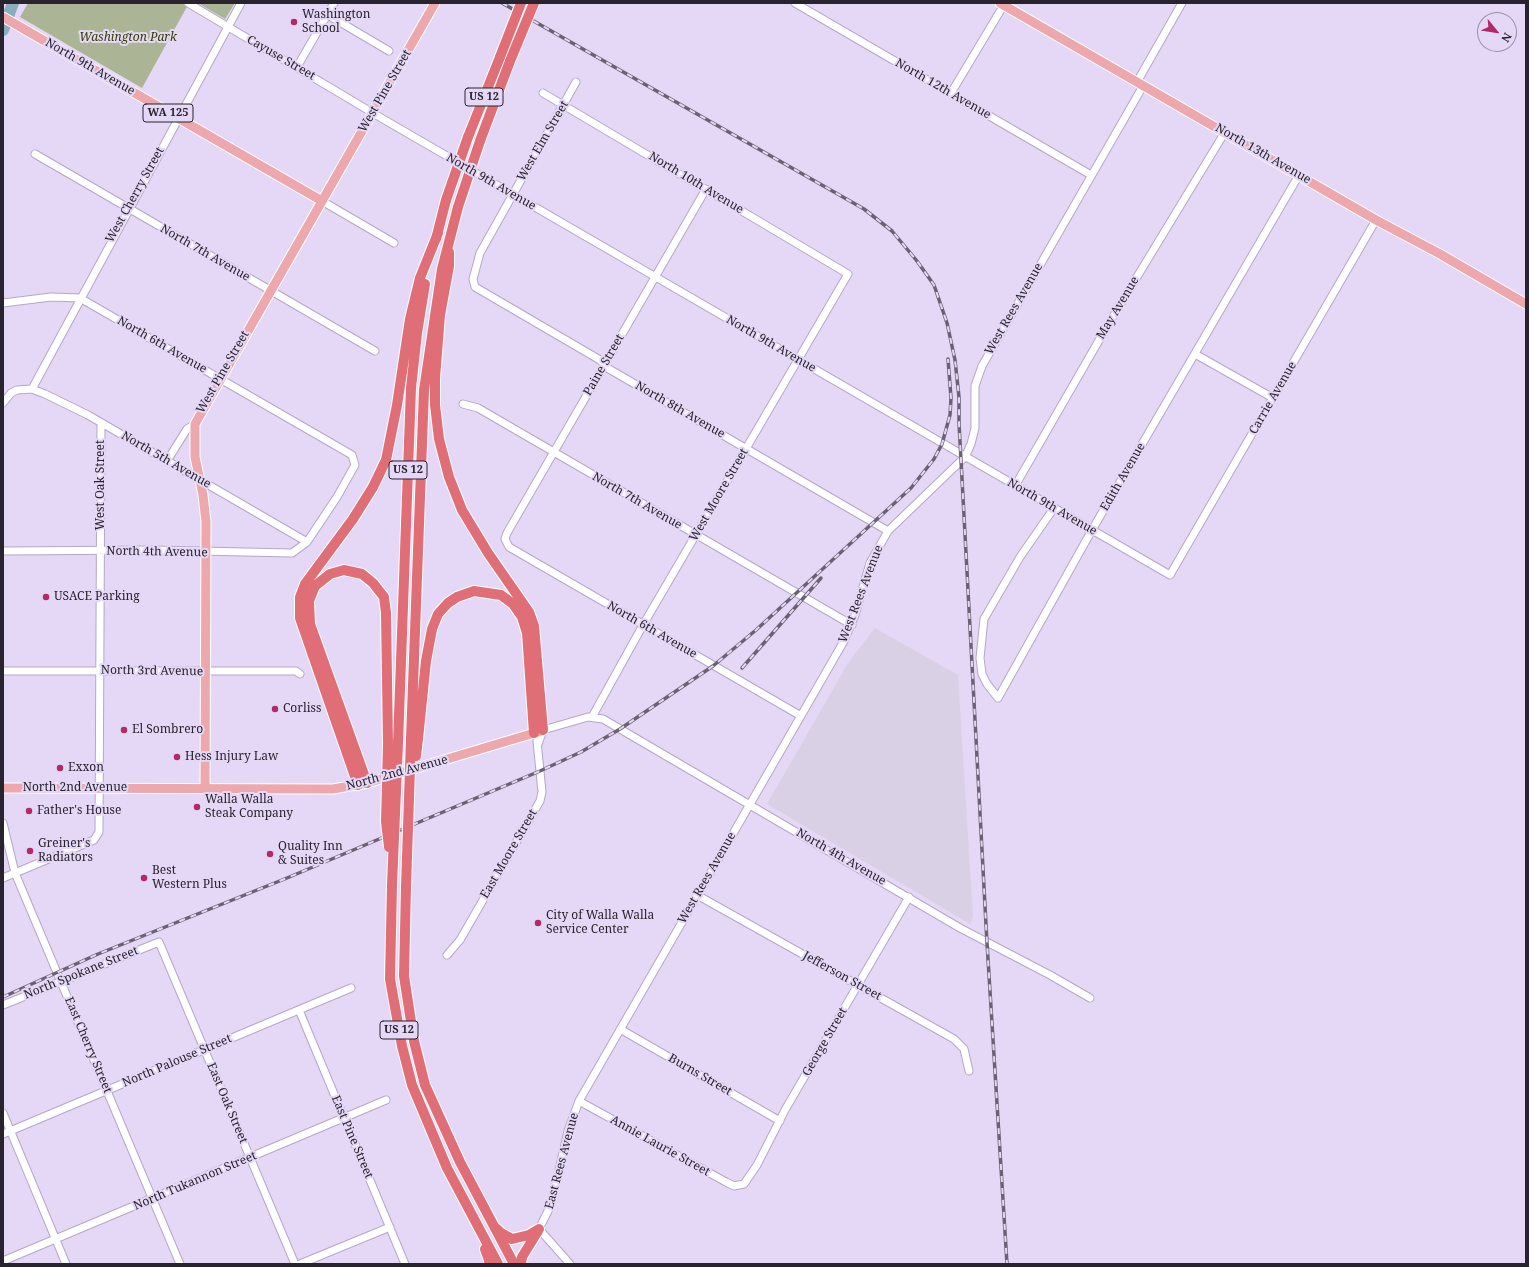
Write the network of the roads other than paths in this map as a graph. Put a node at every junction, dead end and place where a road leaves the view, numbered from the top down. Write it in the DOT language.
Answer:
graph roads {
  1 [pos="188,3"];
  2 [pos="241,3"];
  3 [pos="334,3"];
  4 [pos="435,3"];
  5 [pos="521,3"];
  6 [pos="534,3"];
  7 [pos="794,3"];
  8 [pos="810,3"];
  9 [pos="1182,3"];
  10 [pos="1003,4"];
  11 [pos="806,10"];
  12 [pos="328,15"];
  13 [pos="3,17"];
  14 [pos="228,27"];
  15 [pos="390,51"];
  16 [pos="297,67"];
  17 [pos="576,82"];
  18 [pos="1140,84"];
  19 [pos="951,93"];
  20 [pos="543,94"];
  21 [pos="563,105"];
  22 [pos="373,113"];
  23 [pos="177,119"];
  24 [pos="1225,132"];
  25 [pos="35,154"];
  26 [pos="1091,175"];
  27 [pos="1299,175"];
  28 [pos="706,190"];
  29 [pos="512,194"];
  30 [pos="322,202"];
  31 [pos="129,208"];
  32 [pos="1376,220"];
  33 [pos="438,233"];
  34 [pos="450,234"];
  35 [pos="394,243"];
  36 [pos="848,274"];
  37 [pos="655,277"];
  38 [pos="475,287"];
  39 [pos="270,291"];
  40 [pos="80,298"];
  41 [pos="3,303"];
  42 [pos="1526,304"];
  43 [pos="375,351"];
  44 [pos="1195,354"];
  45 [pos="798,360"];
  46 [pos="605,364"];
  47 [pos="220,378"];
  48 [pos="32,389"];
  49 [pos="1273,398"];
  50 [pos="3,403"];
  51 [pos="463,404"];
  52 [pos="101,423"];
  53 [pos="195,424"];
  54 [pos="746,448"];
  55 [pos="553,452"];
  56 [pos="965,457"];
  57 [pos="167,461"];
  58 [pos="200,481"];
  59 [pos="1015,486"];
  60 [pos="1054,508"];
  61 [pos="1092,530"];
  62 [pos="888,531"];
  63 [pos="696,535"];
  64 [pos="307,542"];
  65 [pos="505,542"];
  66 [pos="101,551"];
  67 [pos="3,552"];
  68 [pos="206,552"];
  69 [pos="1170,575"];
  70 [pos="644,625"];
  71 [pos="852,625"];
  72 [pos="100,670"];
  73 [pos="3,671"];
  74 [pos="205,672"];
  75 [pos="300,674"];
  76 [pos="592,716"];
  77 [pos="801,716"];
  78 [pos="538,732"];
  79 [pos="414,739"];
  80 [pos="393,744"];
  81 [pos="362,784"];
  82 [pos="3,788"];
  83 [pos="99,788"];
  84 [pos="205,789"];
  85 [pos="750,804"];
  86 [pos="3,823"];
  87 [pos="15,873"];
  88 [pos="3,878"];
  89 [pos="697,895"];
  90 [pos="909,897"];
  91 [pos="159,942"];
  92 [pos="447,955"];
  93 [pos="61,981"];
  94 [pos="858,985"];
  95 [pos="351,988"];
  96 [pos="1090,998"];
  97 [pos="3,1005"];
  98 [pos="299,1010"];
  99 [pos="620,1029"];
  100 [pos="204,1049"];
  101 [pos="969,1071"];
  102 [pos="107,1090"];
  103 [pos="386,1100"];
  104 [pos="579,1101"];
  105 [pos="3,1113"];
  106 [pos="344,1118"];
  107 [pos="780,1121"];
  108 [pos="10,1131"];
  109 [pos="3,1134"];
  110 [pos="250,1157"];
  111 [pos="742,1186"];
  112 [pos="459,1190"];
  113 [pos="153,1198"];
  114 [pos="492,1224"];
  115 [pos="390,1226"];
  116 [pos="539,1229"];
  117 [pos="56,1239"];
  118 [pos="3,1261"];
  119 [pos="66,1264"];
  120 [pos="180,1264"];
  121 [pos="295,1264"];
  122 [pos="300,1264"];
  123 [pos="405,1264"];
  124 [pos="489,1264"];
  125 [pos="498,1264"];
  126 [pos="514,1264"];
  127 [pos="521,1264"];
  128 [pos="570,1264"];
  1 -- 14 [label="street, Cayuse Street"];
  2 -- 14 [label="street, West Cherry Street"];
  3 -- 12 [label="street"];
  4 -- 22 [label="main road, West Pine Street"];
  5 -- 33 [label="highway, US 12, bridge"];
  6 -- 34 [label="highway, US 12, bridge"];
  7 -- 11 [label="street, North 12th Avenue"];
  8 -- 11 [label="street"];
  9 -- 18 [label="street, West Rees Avenue"];
  10 -- 18 [label="main road, North 13th Avenue"];
  10 -- 19 [label="street"];
  11 -- 19 [label="street, North 12th Avenue"];
  12 -- 15 [label="street"];
  12 -- 16 [label="street"];
  13 -- 23 [label="main road, North 9th Avenue / WA 125"];
  14 -- 16 [label="street, Cayuse Street"];
  14 -- 23 [label="street, West Cherry Street"];
  16 -- 22 [label="street, Cayuse Street"];
  17 -- 21 [label="street, West Elm Street"];
  18 -- 24 [label="main road, North 13th Avenue"];
  18 -- 26 [label="street, West Rees Avenue"];
  19 -- 26 [label="street, North 12th Avenue"];
  20 -- 21 [label="street, North 10th Avenue"];
  21 -- 28 [label="street, North 10th Avenue"];
  21 -- 29 [label="street, West Elm Street"];
  22 -- 29 [label="street, North 9th Avenue"];
  22 -- 30 [label="main road, West Pine Street"];
  23 -- 30 [label="main road, North 9th Avenue / WA 125"];
  23 -- 31 [label="street, West Cherry Street"];
  24 -- 27 [label="main road, North 13th Avenue"];
  24 -- 59 [label="street, May Avenue"];
  25 -- 31 [label="street, North 7th Avenue"];
  26 -- 56 [label="street, West Rees Avenue"];
  27 -- 32 [label="main road, North 13th Avenue"];
  27 -- 44 [label="street, Edith Avenue"];
  28 -- 36 [label="street, North 10th Avenue"];
  28 -- 37 [label="street, Paine Street"];
  29 -- 37 [label="street, North 9th Avenue"];
  29 -- 38 [label="street, West Elm Street"];
  30 -- 35 [label="street"];
  30 -- 39 [label="main road, West Pine Street"];
  31 -- 39 [label="street, North 7th Avenue"];
  31 -- 40 [label="street, West Cherry Street"];
  32 -- 42 [label="main road, North 13th Avenue"];
  32 -- 49 [label="street, Carrie Avenue"];
  33 -- 80 [label="highway, US 12"];
  33 -- 81 [label="highway"];
  34 -- 78 [label="highway"];
  34 -- 79 [label="highway, US 12"];
  36 -- 45 [label="street, West Moore Street"];
  37 -- 45 [label="street, North 9th Avenue"];
  37 -- 46 [label="street, Paine Street"];
  38 -- 46 [label="street, North 8th Avenue"];
  39 -- 43 [label="street, North 7th Avenue"];
  39 -- 47 [label="main road, West Pine Street"];
  40 -- 41 [label="street, North 6th Avenue"];
  40 -- 47 [label="street, North 6th Avenue"];
  40 -- 48 [label="street, West Cherry Street"];
  44 -- 49 [label="street"];
  44 -- 61 [label="street, Edith Avenue"];
  45 -- 54 [label="street, West Moore Street"];
  45 -- 56 [label="street, North 9th Avenue"];
  46 -- 54 [label="street, North 8th Avenue"];
  46 -- 55 [label="street, Paine Street"];
  47 -- 53 [label="main road, West Pine Street"];
  47 -- 64 [label="street, North 6th Avenue"];
  48 -- 50 [label="street"];
  48 -- 52 [label="street, North 5th Avenue"];
  49 -- 69 [label="street, Carrie Avenue"];
  51 -- 55 [label="street, North 7th Avenue"];
  52 -- 57 [label="street, North 5th Avenue"];
  52 -- 66 [label="street, West Oak Street"];
  53 -- 57 [label="street"];
  53 -- 58 [label="main road, West Pine Street"];
  54 -- 62 [label="street, North 8th Avenue"];
  54 -- 63 [label="street, West Moore Street"];
  55 -- 63 [label="street, North 7th Avenue"];
  55 -- 65 [label="street, Paine Street"];
  56 -- 59 [label="street, North 9th Avenue"];
  56 -- 62 [label="street, West Rees Avenue"];
  57 -- 58 [label="street, North 5th Avenue"];
  58 -- 64 [label="street, North 5th Avenue"];
  58 -- 68 [label="main road, West Pine Street"];
  59 -- 60 [label="street, North 9th Avenue"];
  60 -- 61 [label="street, North 9th Avenue"];
  60 -- 61 [label="street, Edith Avenue"];
  61 -- 69 [label="street, North 9th Avenue"];
  62 -- 71 [label="street, West Rees Avenue"];
  63 -- 70 [label="street, West Moore Street"];
  63 -- 71 [label="street, North 7th Avenue"];
  64 -- 68 [label="street, North 4th Avenue"];
  65 -- 70 [label="street, North 6th Avenue"];
  66 -- 67 [label="street, North 4th Avenue"];
  66 -- 68 [label="street, North 4th Avenue"];
  66 -- 72 [label="street, West Oak Street"];
  68 -- 74 [label="main road, West Pine Street"];
  70 -- 76 [label="street, West Moore Street"];
  70 -- 77 [label="street, North 6th Avenue"];
  71 -- 77 [label="street, West Rees Avenue"];
  72 -- 73 [label="street, North 3rd Avenue"];
  72 -- 74 [label="street, North 3rd Avenue"];
  72 -- 83 [label="street, West Oak Street"];
  74 -- 75 [label="street, North 3rd Avenue"];
  74 -- 84 [label="main road, West Pine Street"];
  76 -- 78 [label="street, North 2nd Avenue"];
  76 -- 85 [label="street, North 4th Avenue"];
  77 -- 85 [label="street, West Rees Avenue"];
  78 -- 79 [label="highway"];
  78 -- 81 [label="main road, North 2nd Avenue"];
  78 -- 92 [label="street, East Moore Street"];
  79 -- 114 [label="highway, US 12, bridge"];
  80 -- 81 [label="highway"];
  80 -- 112 [label="highway, US 12, bridge"];
  81 -- 84 [label="main road, North 2nd Avenue"];
  82 -- 83 [label="main road, North 2nd Avenue"];
  83 -- 84 [label="main road, North 2nd Avenue"];
  83 -- 87 [label="street"];
  85 -- 89 [label="street, West Rees Avenue"];
  85 -- 90 [label="street, North 4th Avenue"];
  86 -- 87 [label="street, East Cherry Street"];
  87 -- 88 [label="street"];
  87 -- 93 [label="street, East Cherry Street"];
  89 -- 94 [label="street, Jefferson Street"];
  89 -- 99 [label="street, West Rees Avenue"];
  90 -- 94 [label="street, George Street"];
  90 -- 96 [label="street, North 4th Avenue"];
  91 -- 93 [label="street, North Spokane Street"];
  91 -- 100 [label="street, East Oak Street"];
  93 -- 97 [label="street, North Spokane Street"];
  93 -- 102 [label="street, East Cherry Street"];
  94 -- 101 [label="street, Jefferson Street"];
  94 -- 107 [label="street, George Street"];
  95 -- 98 [label="street, North Palouse Street"];
  98 -- 100 [label="street, North Palouse Street"];
  98 -- 106 [label="street, East Pine Street"];
  99 -- 104 [label="street, East Rees Avenue"];
  99 -- 107 [label="street, Burns Street"];
  100 -- 102 [label="street, North Palouse Street"];
  100 -- 110 [label="street, East Oak Street"];
  102 -- 108 [label="street, North Palouse Street"];
  102 -- 113 [label="street, East Cherry Street"];
  103 -- 106 [label="street, North Tukannon Street"];
  104 -- 111 [label="street, Annie Laurie Street"];
  104 -- 116 [label="street, East Rees Avenue"];
  105 -- 108 [label="street"];
  106 -- 110 [label="street, North Tukannon Street"];
  106 -- 115 [label="street, East Pine Street"];
  107 -- 111 [label="street, George Street"];
  108 -- 109 [label="street, North Palouse Street"];
  108 -- 117 [label="street"];
  110 -- 113 [label="street, North Tukannon Street"];
  110 -- 121 [label="street, East Oak Street"];
  112 -- 124 [label="highway"];
  112 -- 125 [label="highway, US 12"];
  113 -- 117 [label="street, North Tukannon Street"];
  113 -- 120 [label="street, East Cherry Street"];
  114 -- 116 [label="highway"];
  114 -- 126 [label="highway, US 12"];
  115 -- 122 [label="street"];
  115 -- 123 [label="street, East Pine Street"];
  116 -- 127 [label="highway"];
  116 -- 128 [label="street"];
  117 -- 118 [label="street, North Tukannon Street"];
  117 -- 119 [label="street"];
}
